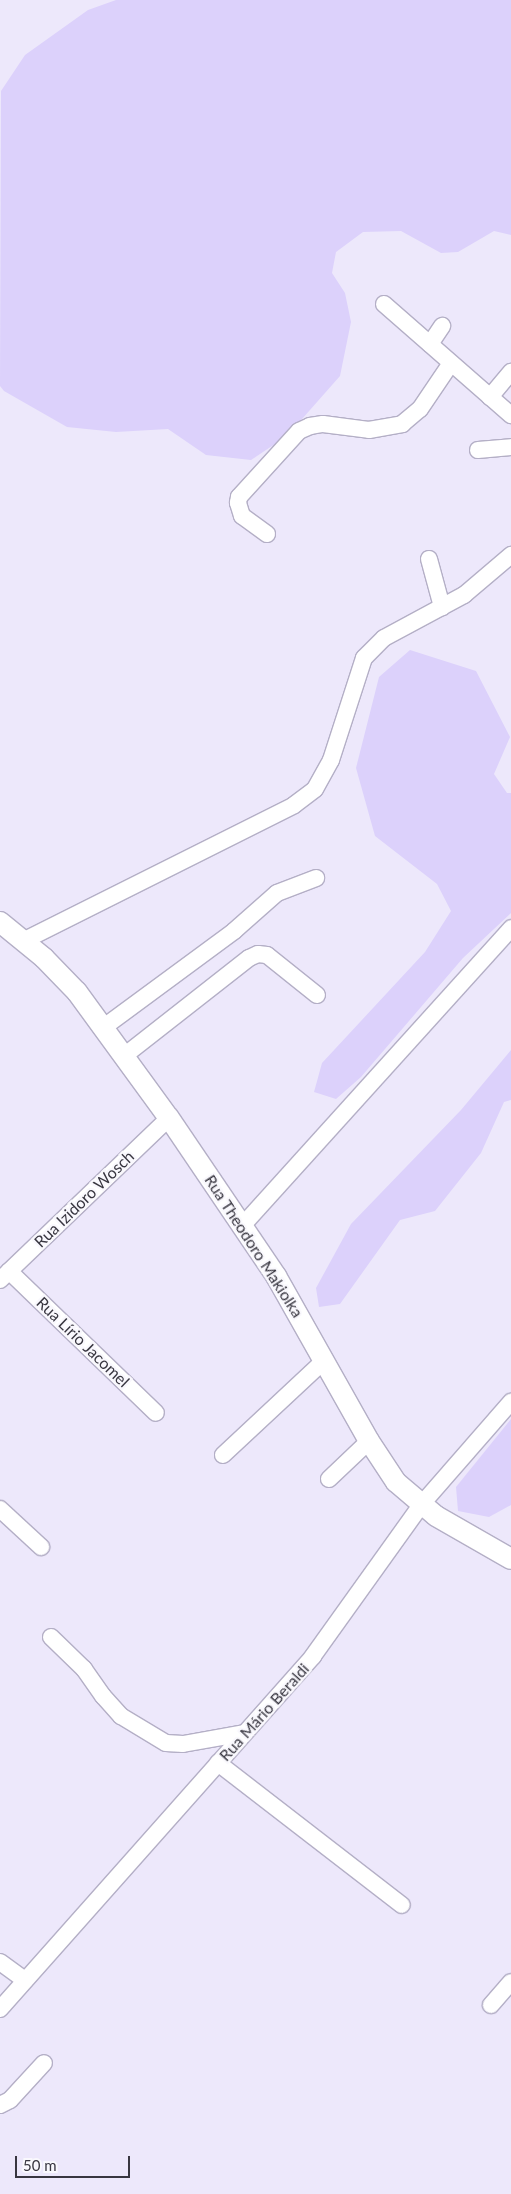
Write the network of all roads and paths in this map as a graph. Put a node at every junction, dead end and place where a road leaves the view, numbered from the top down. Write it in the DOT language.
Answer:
graph roads {
  1 [pos="384,304"];
  2 [pos="442,326"];
  3 [pos="430,344"];
  4 [pos="451,363"];
  5 [pos="511,372"];
  6 [pos="490,397"];
  7 [pos="511,415"];
  8 [pos="511,447"];
  9 [pos="478,450"];
  10 [pos="267,534"];
  11 [pos="511,555"];
  12 [pos="429,559"];
  13 [pos="442,607"];
  14 [pos="316,878"];
  15 [pos="0,922"];
  16 [pos="511,928"];
  17 [pos="23,941"];
  18 [pos="316,995"];
  19 [pos="104,1028"];
  20 [pos="124,1056"];
  21 [pos="169,1118"];
  22 [pos="243,1225"];
  23 [pos="4,1276"];
  24 [pos="325,1360"];
  25 [pos="511,1402"];
  26 [pos="156,1413"];
  27 [pos="369,1441"];
  28 [pos="223,1455"];
  29 [pos="329,1480"];
  30 [pos="421,1505"];
  31 [pos="0,1509"];
  32 [pos="41,1547"];
  33 [pos="511,1559"];
  34 [pos="51,1637"];
  35 [pos="244,1733"];
  36 [pos="218,1763"];
  37 [pos="402,1905"];
  38 [pos="0,1962"];
  39 [pos="25,1980"];
  40 [pos="511,1982"];
  41 [pos="491,2004"];
  42 [pos="0,2009"];
  43 [pos="44,2063"];
  44 [pos="0,2105"];
  1 -- 3 [label="street"];
  2 -- 3 [label="street"];
  3 -- 4 [label="street"];
  4 -- 6 [label="street"];
  4 -- 10 [label="street"];
  5 -- 6 [label="street"];
  6 -- 7 [label="street"];
  8 -- 9 [label="street"];
  11 -- 13 [label="street"];
  12 -- 13 [label="street"];
  13 -- 17 [label="street"];
  14 -- 19 [label="street"];
  15 -- 17 [label="main road, Rua Theodoro Makiolka"];
  16 -- 22 [label="street"];
  17 -- 19 [label="main road, Rua Theodoro Makiolka"];
  18 -- 20 [label="street"];
  19 -- 20 [label="main road, Rua Theodoro Makiolka"];
  20 -- 21 [label="main road, Rua Theodoro Makiolka"];
  21 -- 22 [label="main road, Rua Theodoro Makiolka"];
  21 -- 23 [label="street, Rua Izidoro Wosch"];
  22 -- 24 [label="main road, Rua Theodoro Makiolka"];
  23 -- 26 [label="street, Rua Lírio Jacomel"];
  24 -- 27 [label="main road, Rua Theodoro Makiolka"];
  24 -- 28 [label="street"];
  25 -- 30 [label="street, Rua Mário Beraldi"];
  27 -- 29 [label="street"];
  27 -- 30 [label="main road, Rua Theodoro Makiolka"];
  30 -- 33 [label="main road, Rua Theodoro Makiolka"];
  30 -- 35 [label="street, Rua Mário Beraldi"];
  31 -- 32 [label="street"];
  34 -- 35 [label="street"];
  35 -- 36 [label="street, Rua Mário Beraldi"];
  36 -- 37 [label="street"];
  36 -- 39 [label="street, Rua Mário Beraldi"];
  38 -- 39 [label="street"];
  39 -- 42 [label="street, Rua Mário Beraldi"];
  40 -- 41 [label="street"];
  43 -- 44 [label="street"];
}
